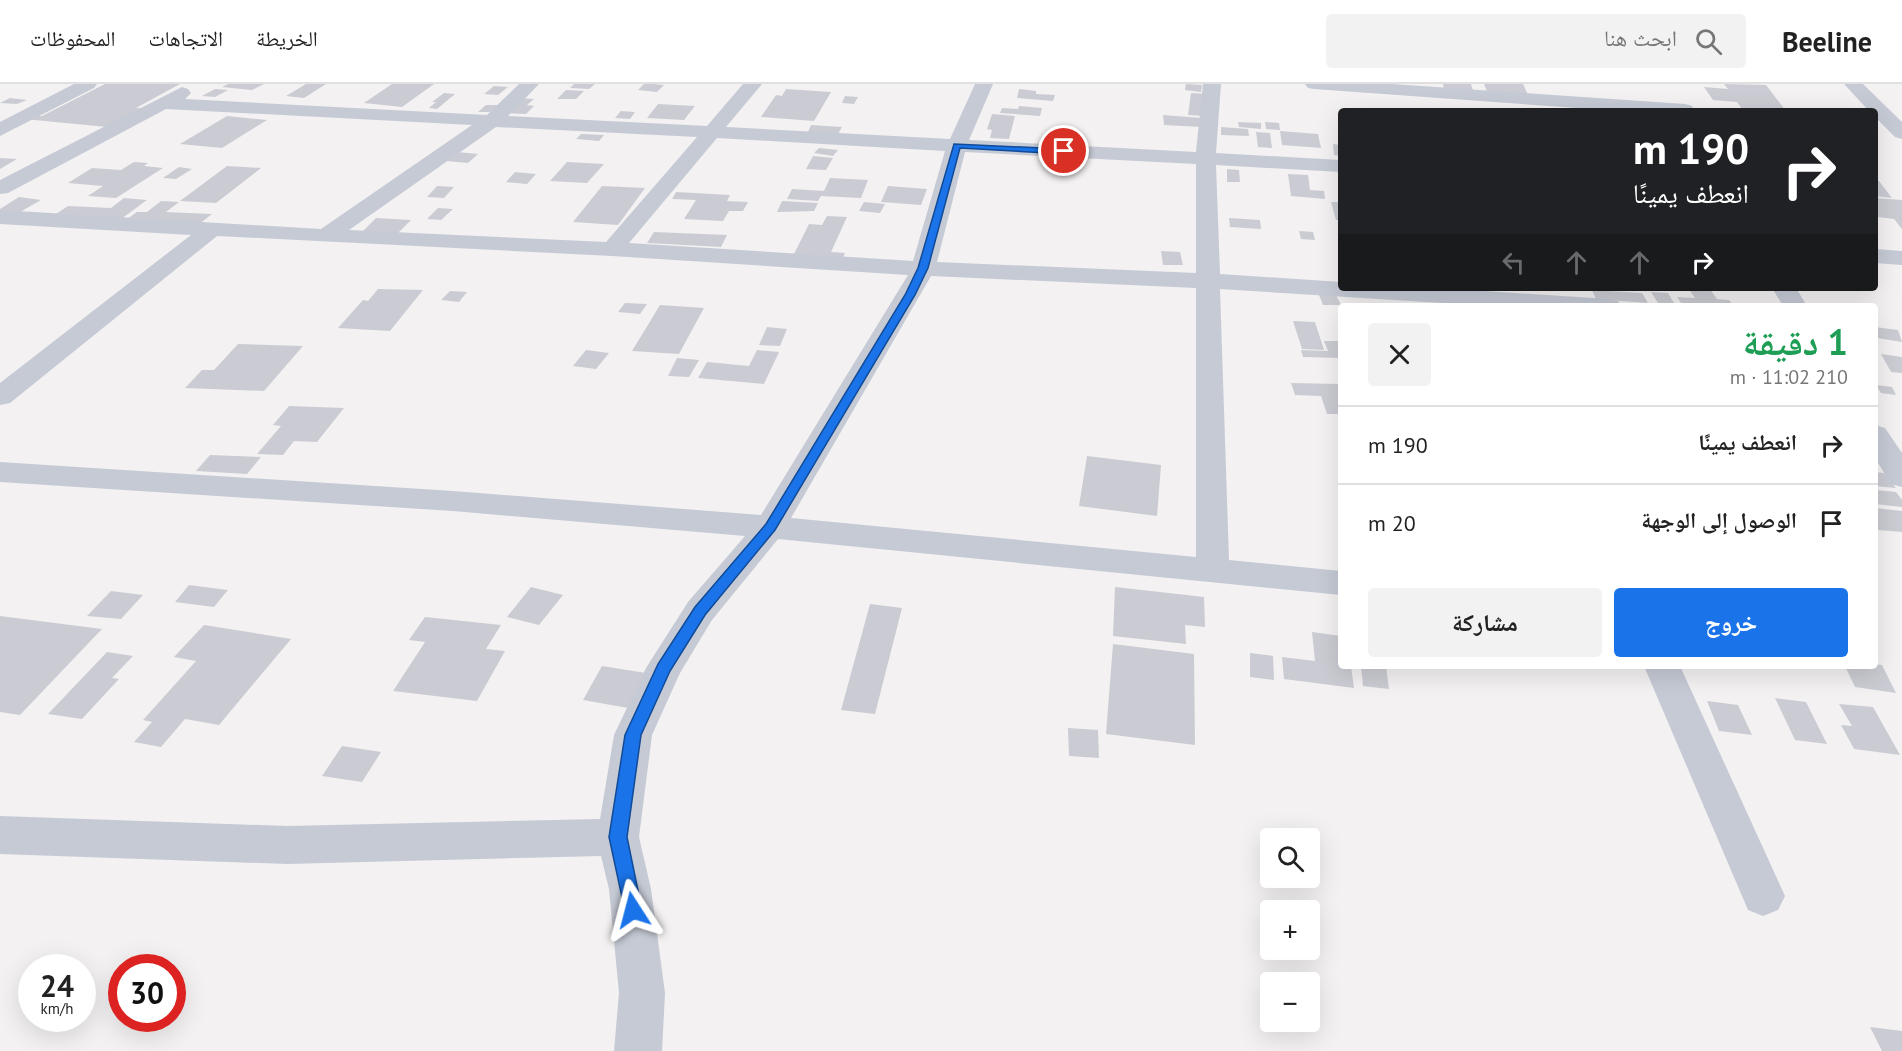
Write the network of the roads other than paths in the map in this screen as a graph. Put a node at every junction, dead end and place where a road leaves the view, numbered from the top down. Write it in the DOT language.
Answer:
graph roads {
  1 [pos="88,84"];
  2 [pos="200,84"];
  3 [pos="530,84"];
  4 [pos="753,84"];
  5 [pos="984,84"];
  6 [pos="1212,84"];
  7 [pos="1314,84"];
  8 [pos="1853,84"];
  9 [pos="1482,90"];
  10 [pos="1674,93"];
  11 [pos="164,103"];
  12 [pos="1665,108"];
  13 [pos="1684,108"];
  14 [pos="1877,108"];
  15 [pos="1878,109"];
  16 [pos="491,121"];
  17 [pos="0,130"];
  18 [pos="712,131"];
  19 [pos="1902,133"];
  20 [pos="957,145"];
  21 [pos="1206,158"];
  22 [pos="1338,166"];
  23 [pos="0,188"];
  24 [pos="0,217"];
  25 [pos="211,230"];
  26 [pos="326,236"];
  27 [pos="612,249"];
  28 [pos="1878,256"];
  29 [pos="1902,258"];
  30 [pos="923,268"];
  31 [pos="1208,281"];
  32 [pos="1338,288"];
  33 [pos="1390,291"];
  34 [pos="1518,298"];
  35 [pos="1575,303"];
  36 [pos="0,397"];
  37 [pos="1878,439"];
  38 [pos="0,472"];
  39 [pos="1902,477"];
  40 [pos="771,527"];
  41 [pos="1213,569"];
  42 [pos="1338,583"];
  43 [pos="1663,669"];
  44 [pos="0,835"];
  45 [pos="618,837"];
  46 [pos="1763,896"];
  47 [pos="638,1051"];
  1 -- 17 [label="street"];
  2 -- 11 [label="street"];
  3 -- 16 [label="street"];
  4 -- 18 [label="street"];
  5 -- 20 [label="street"];
  6 -- 21 [label="street"];
  7 -- 9 [label="street"];
  8 -- 14 [label="street"];
  9 -- 12 [label="street"];
  10 -- 13 [label="street"];
  11 -- 16 [label="street"];
  11 -- 23 [label="street"];
  15 -- 19 [label="street"];
  16 -- 18 [label="street"];
  16 -- 26 [label="street"];
  18 -- 20 [label="street"];
  18 -- 27 [label="street"];
  20 -- 21 [label="street"];
  20 -- 30 [label="street"];
  21 -- 22 [label="street"];
  21 -- 31 [label="street"];
  24 -- 25 [label="street"];
  25 -- 26 [label="street"];
  25 -- 36 [label="street"];
  26 -- 27 [label="street"];
  27 -- 30 [label="street"];
  28 -- 29 [label="street"];
  30 -- 31 [label="street"];
  30 -- 40 [label="street"];
  31 -- 32 [label="street"];
  31 -- 41 [label="street"];
  33 -- 34 [label="street"];
  34 -- 35 [label="street"];
  37 -- 39 [label="street"];
  38 -- 40 [label="street"];
  40 -- 41 [label="street"];
  40 -- 45 [label="street"];
  41 -- 42 [label="street"];
  43 -- 46 [label="street"];
  44 -- 45 [label="street"];
  45 -- 47 [label="street"];
}
